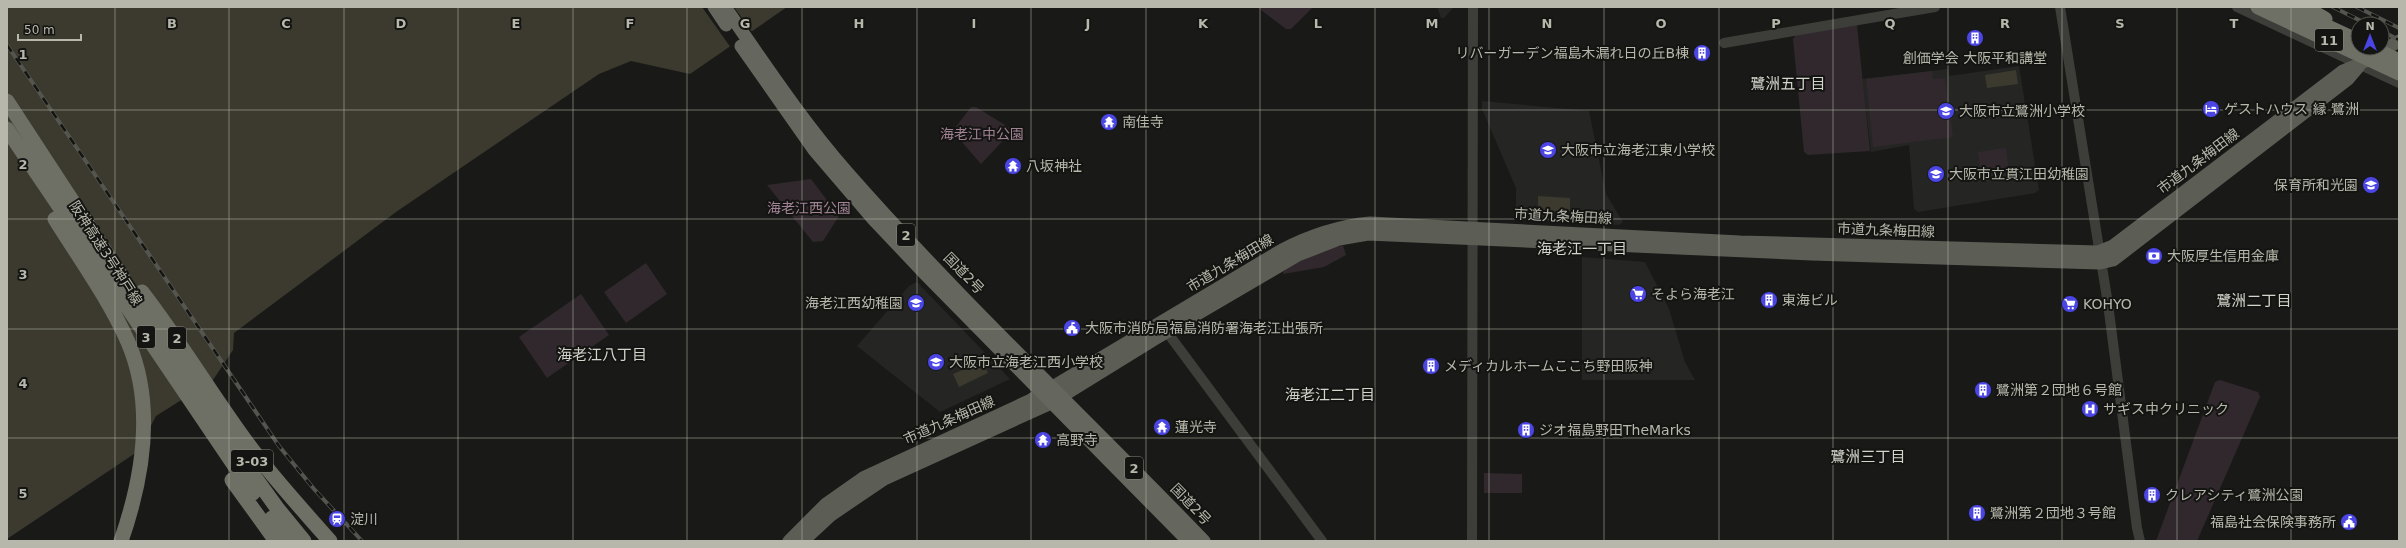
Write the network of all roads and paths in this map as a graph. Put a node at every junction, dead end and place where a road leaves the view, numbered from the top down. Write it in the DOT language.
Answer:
graph roads {
  1 [pos="714,7"];
  2 [pos="725,7"];
  3 [pos="1473,7"];
  4 [pos="1935,7"];
  5 [pos="2060,7"];
  6 [pos="2237,7"];
  7 [pos="2258,7"];
  8 [pos="2285,7"];
  9 [pos="2296,7"];
  10 [pos="2304,7"];
  11 [pos="1916,9"];
  12 [pos="2350,33"];
  13 [pos="2350,37"];
  14 [pos="1724,43"];
  15 [pos="2314,43"];
  16 [pos="754,56"];
  17 [pos="2369,56"];
  18 [pos="2389,56"];
  19 [pos="2399,61"];
  20 [pos="2360,64"];
  21 [pos="2399,73"];
  22 [pos="2399,83"];
  23 [pos="7,101"];
  24 [pos="8,130"];
  25 [pos="1473,234"];
  26 [pos="98,240"];
  27 [pos="2099,258"];
  28 [pos="1166,332"];
  29 [pos="182,380"];
  30 [pos="1052,395"];
  31 [pos="121,541"];
  32 [pos="276,541"];
  33 [pos="290,541"];
  34 [pos="304,541"];
  35 [pos="319,541"];
  36 [pos="330,541"];
  37 [pos="789,541"];
  38 [pos="804,541"];
  39 [pos="1188,541"];
  40 [pos="1204,541"];
  41 [pos="1322,541"];
  42 [pos="1472,541"];
  43 [pos="2140,541"];
  1 -- 16 [label="highway, 国道2号 / 2"];
  2 -- 16 [label="highway, 国道2号 / 2"];
  3 -- 25 [label="street"];
  4 -- 11 [label="street"];
  5 -- 27 [label="street"];
  6 -- 15 [label="street"];
  7 -- 21 [label="highway, 11, bridge"];
  8 -- 13 [label="highway, 11, bridge"];
  9 -- 15 [label="highway"];
  10 -- 12 [label="highway, 11"];
  11 -- 14 [label="street"];
  15 -- 20 [label="street"];
  16 -- 30 [label="highway, 国道2号 / 2"];
  17 -- 20 [label="main road, 市道九条梅田線"];
  18 -- 19 [label="highway, bridge"];
  20 -- 22 [label="street"];
  20 -- 27 [label="main road, 市道九条梅田線"];
  23 -- 26 [label="highway, 阪神高速3号神戸線 / 3"];
  24 -- 29 [label="highway, 阪神高速3号神戸線 / 3"];
  24 -- 31 [label="highway"];
  25 -- 27 [label="main road, 市道九条梅田線"];
  25 -- 28 [label="main road, 市道九条梅田線"];
  25 -- 30 [label="main road, 市道九条梅田線"];
  25 -- 42 [label="street"];
  26 -- 29 [label="highway, 阪神高速3号神戸線 / 3"];
  26 -- 36 [label="highway, 2"];
  27 -- 43 [label="street"];
  28 -- 30 [label="main road, 市道九条梅田線"];
  28 -- 41 [label="street"];
  29 -- 32 [label="highway"];
  29 -- 33 [label="highway, 阪神高速3号神戸線 / 3"];
  29 -- 34 [label="highway, 阪神高速3号神戸線 / 3"];
  29 -- 35 [label="highway, 3-03"];
  30 -- 37 [label="main road, 市道九条梅田線"];
  30 -- 38 [label="main road, 市道九条梅田線"];
  30 -- 39 [label="highway, 国道2号 / 2"];
  30 -- 40 [label="highway, 国道2号 / 2"];
}
